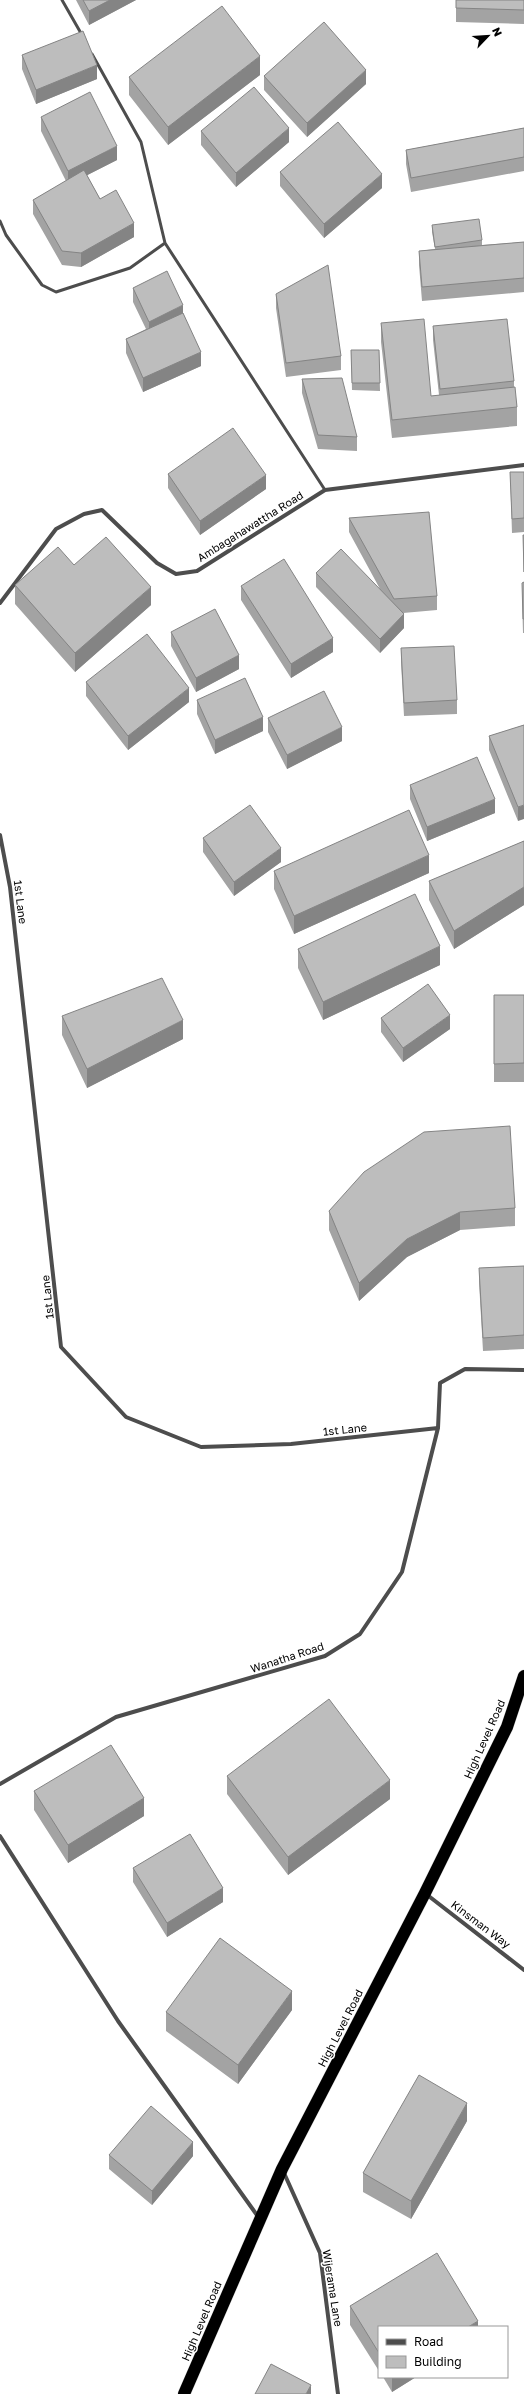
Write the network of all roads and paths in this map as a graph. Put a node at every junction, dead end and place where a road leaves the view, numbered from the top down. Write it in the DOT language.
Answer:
graph roads {
  1 [pos="62,0"];
  2 [pos="85,41"];
  3 [pos="88,47"];
  4 [pos="0,220"];
  5 [pos="165,243"];
  6 [pos="524,465"];
  7 [pos="325,490"];
  8 [pos="0,603"];
  9 [pos="0,835"];
  10 [pos="524,1370"];
  11 [pos="438,1428"];
  12 [pos="524,1676"];
  13 [pos="0,1784"];
  14 [pos="0,1836"];
  15 [pos="425,1893"];
  16 [pos="524,1970"];
  17 [pos="282,2169"];
  18 [pos="259,2218"];
  19 [pos="184,2394"];
  20 [pos="338,2394"];
  1 -- 2 [label="lane"];
  3 -- 5 [label="lane"];
  4 -- 5 [label="lane"];
  5 -- 7 [label="lane"];
  6 -- 7 [label="street, Ambagahawattha Road"];
  7 -- 8 [label="street, Ambagahawattha Road"];
  9 -- 11 [label="street, 1st Lane"];
  10 -- 11 [label="street, Wanatha Road"];
  11 -- 13 [label="street, Wanatha Road"];
  12 -- 15 [label="highway, High Level Road"];
  14 -- 18 [label="street"];
  15 -- 16 [label="street, Kinsman Way"];
  15 -- 17 [label="highway, High Level Road"];
  17 -- 18 [label="highway, High Level Road"];
  17 -- 20 [label="street, Wijerama Lane"];
  18 -- 19 [label="highway, High Level Road"];
}
